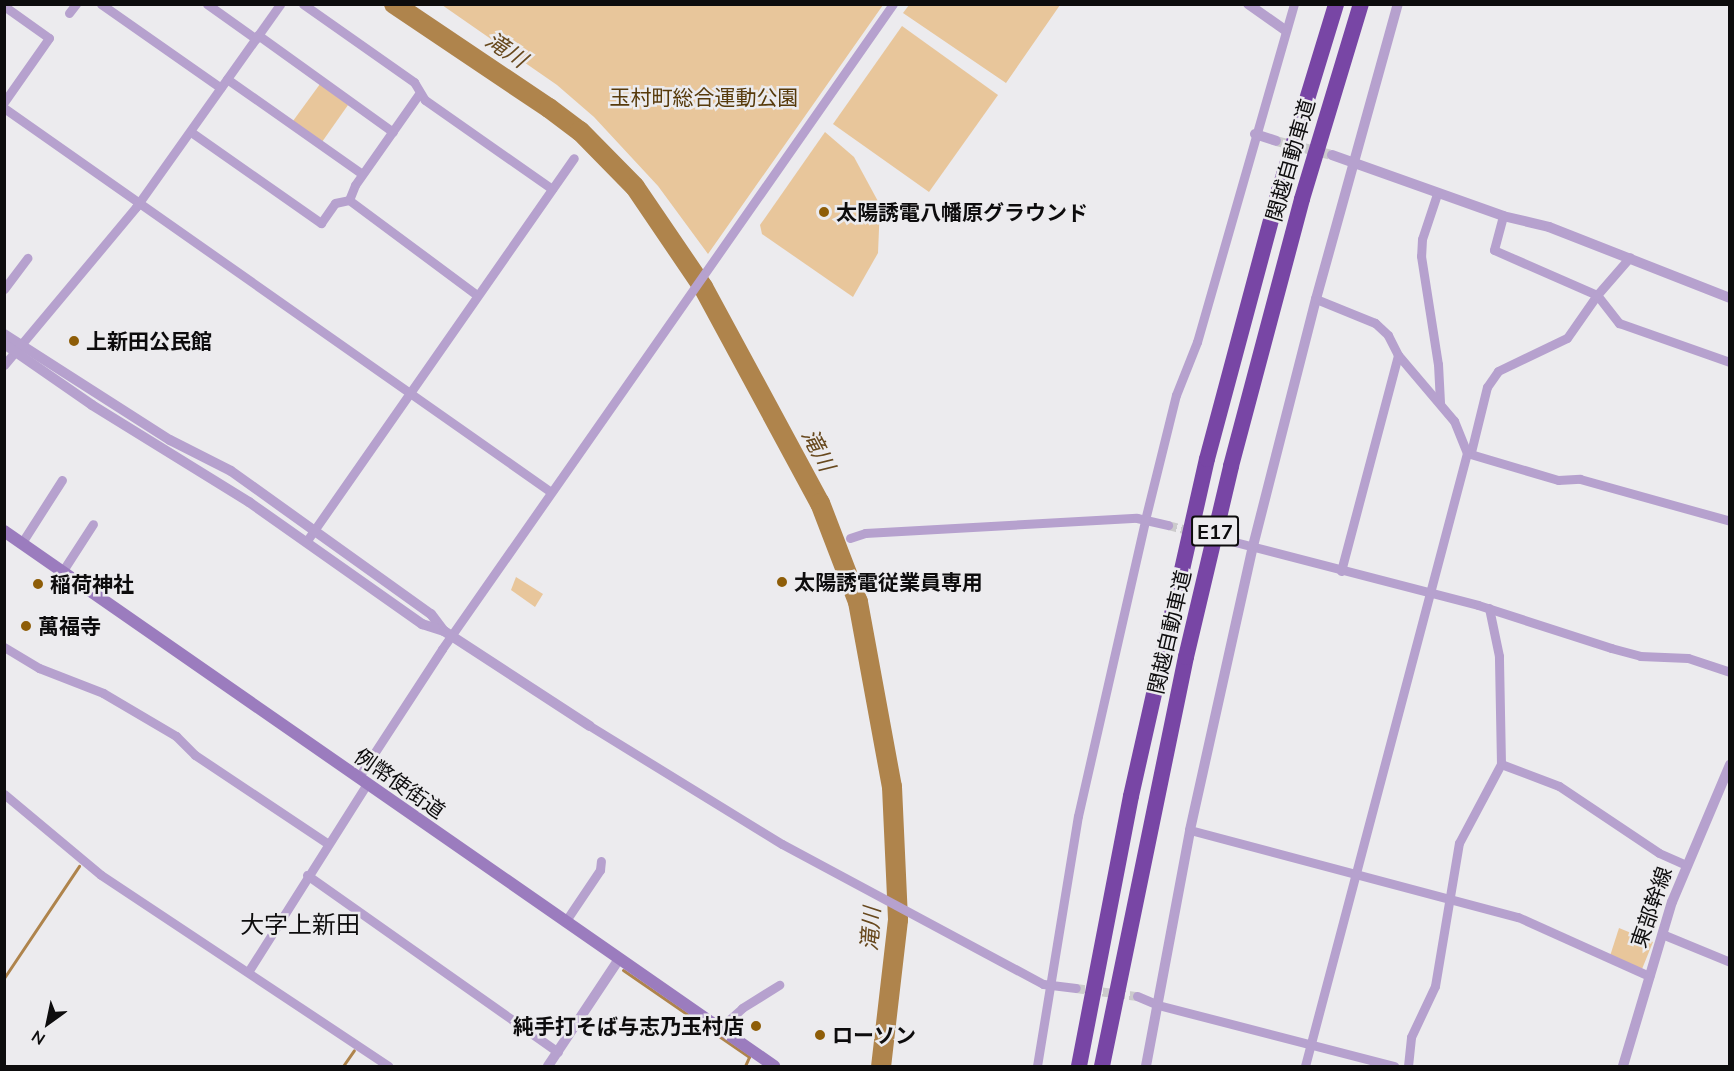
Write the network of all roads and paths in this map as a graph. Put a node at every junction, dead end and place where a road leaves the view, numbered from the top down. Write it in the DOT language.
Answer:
graph roads {
  1 [pos="76,4"];
  2 [pos="101,4"];
  3 [pos="207,4"];
  4 [pos="280,4"];
  5 [pos="303,4"];
  6 [pos="893,4"];
  7 [pos="1248,4"];
  8 [pos="1294,4"];
  9 [pos="1336,4"];
  10 [pos="1361,4"];
  11 [pos="1398,4"];
  12 [pos="4,6"];
  13 [pos="69,14"];
  14 [pos="1285,30"];
  15 [pos="257,37"];
  16 [pos="227,80"];
  17 [pos="221,88"];
  18 [pos="419,94"];
  19 [pos="4,102"];
  20 [pos="4,108"];
  21 [pos="190,132"];
  22 [pos="393,132"];
  23 [pos="1255,135"];
  24 [pos="1276,141"];
  25 [pos="1332,155"];
  26 [pos="574,158"];
  27 [pos="1354,164"];
  28 [pos="362,174"];
  29 [pos="552,189"];
  30 [pos="1437,194"];
  31 [pos="349,200"];
  32 [pos="140,203"];
  33 [pos="1503,216"];
  34 [pos="1630,257"];
  35 [pos="27,258"];
  36 [pos="4,289"];
  37 [pos="477,295"];
  38 [pos="1597,295"];
  39 [pos="1730,298"];
  40 [pos="1316,299"];
  41 [pos="4,334"];
  42 [pos="21,342"];
  43 [pos="4,344"];
  44 [pos="14,352"];
  45 [pos="1398,355"];
  46 [pos="1730,362"];
  47 [pos="4,366"];
  48 [pos="410,392"];
  49 [pos="1440,403"];
  50 [pos="1469,452"];
  51 [pos="62,480"];
  52 [pos="551,492"];
  53 [pos="1145,520"];
  54 [pos="1730,521"];
  55 [pos="93,524"];
  56 [pos="1168,525"];
  57 [pos="314,530"];
  58 [pos="4,531"];
  59 [pos="850,538"];
  60 [pos="1232,541"];
  61 [pos="306,542"];
  62 [pos="21,544"];
  63 [pos="1253,546"];
  64 [pos="1341,571"];
  65 [pos="62,572"];
  66 [pos="1429,592"];
  67 [pos="1489,608"];
  68 [pos="447,633"];
  69 [pos="4,647"];
  70 [pos="1730,672"];
  71 [pos="590,726"];
  72 [pos="1501,764"];
  73 [pos="1730,765"];
  74 [pos="363,781"];
  75 [pos="4,794"];
  76 [pos="1190,830"];
  77 [pos="327,843"];
  78 [pos="602,861"];
  79 [pos="1686,865"];
  80 [pos="1355,874"];
  81 [pos="307,875"];
  82 [pos="1452,898"];
  83 [pos="565,922"];
  84 [pos="1662,934"];
  85 [pos="619,959"];
  86 [pos="1730,962"];
  87 [pos="248,972"];
  88 [pos="1649,976"];
  89 [pos="779,985"];
  90 [pos="1051,985"];
  91 [pos="1076,988"];
  92 [pos="1137,996"];
  93 [pos="1158,1005"];
  94 [pos="719,1029"];
  95 [pos="1310,1046"];
  96 [pos="558,1052"];
  97 [pos="388,1066"];
  98 [pos="548,1066"];
  99 [pos="774,1066"];
  100 [pos="1036,1066"];
  101 [pos="1078,1066"];
  102 [pos="1102,1066"];
  103 [pos="1146,1066"];
  104 [pos="1305,1066"];
  105 [pos="1394,1066"];
  106 [pos="1408,1066"];
  107 [pos="1623,1066"];
  1 -- 13 [label="street"];
  2 -- 17 [label="street"];
  3 -- 15 [label="street"];
  4 -- 15 [label="street"];
  5 -- 18 [label="street"];
  6 -- 52 [label="street"];
  7 -- 14 [label="street"];
  8 -- 14 [label="street"];
  9 -- 101 [label="highway, 関越自動車道 / E17"];
  10 -- 102 [label="highway, 関越自動車道 / E17"];
  11 -- 27 [label="street"];
  12 -- 19 [label="street"];
  14 -- 23 [label="street"];
  15 -- 16 [label="street"];
  15 -- 22 [label="street"];
  16 -- 17 [label="street"];
  16 -- 28 [label="street"];
  17 -- 21 [label="street"];
  18 -- 22 [label="street"];
  18 -- 29 [label="street"];
  20 -- 32 [label="street"];
  21 -- 31 [label="street"];
  21 -- 32 [label="street"];
  22 -- 28 [label="street"];
  23 -- 24 [label="street"];
  23 -- 53 [label="street"];
  25 -- 27 [label="street"];
  26 -- 29 [label="street"];
  27 -- 30 [label="street"];
  27 -- 40 [label="street"];
  28 -- 31 [label="street"];
  29 -- 37 [label="street"];
  30 -- 33 [label="street"];
  30 -- 49 [label="street"];
  31 -- 37 [label="street"];
  32 -- 42 [label="street"];
  32 -- 48 [label="street"];
  33 -- 34 [label="street"];
  33 -- 38 [label="street"];
  34 -- 38 [label="street"];
  34 -- 39 [label="street"];
  35 -- 36 [label="street"];
  37 -- 48 [label="street"];
  38 -- 46 [label="street"];
  38 -- 50 [label="street"];
  40 -- 45 [label="street"];
  40 -- 63 [label="street"];
  41 -- 42 [label="street"];
  42 -- 44 [label="street"];
  42 -- 57 [label="street"];
  43 -- 44 [label="street"];
  44 -- 47 [label="street"];
  44 -- 61 [label="street"];
  45 -- 49 [label="street"];
  45 -- 64 [label="street"];
  48 -- 52 [label="street"];
  48 -- 57 [label="street"];
  49 -- 50 [label="street"];
  50 -- 54 [label="street"];
  50 -- 66 [label="street"];
  51 -- 62 [label="street"];
  52 -- 68 [label="street"];
  53 -- 56 [label="street"];
  53 -- 59 [label="street"];
  53 -- 90 [label="street"];
  55 -- 65 [label="street"];
  57 -- 61 [label="street"];
  57 -- 68 [label="street"];
  58 -- 62 [label="main road, 例幣使街道"];
  60 -- 63 [label="street"];
  61 -- 68 [label="street"];
  62 -- 65 [label="main road, 例幣使街道"];
  63 -- 64 [label="street"];
  63 -- 76 [label="street"];
  64 -- 66 [label="street"];
  65 -- 74 [label="main road, 例幣使街道"];
  66 -- 67 [label="street"];
  66 -- 80 [label="street"];
  67 -- 70 [label="street"];
  67 -- 72 [label="street"];
  68 -- 71 [label="street"];
  68 -- 74 [label="street"];
  69 -- 77 [label="street"];
  71 -- 90 [label="street"];
  72 -- 79 [label="street"];
  72 -- 82 [label="street"];
  73 -- 79 [label="street, 東部幹線"];
  74 -- 77 [label="street"];
  74 -- 83 [label="main road, 例幣使街道"];
  75 -- 87 [label="street"];
  76 -- 80 [label="street"];
  76 -- 93 [label="street"];
  77 -- 81 [label="street"];
  78 -- 83 [label="street"];
  79 -- 84 [label="street, 東部幹線"];
  80 -- 82 [label="street"];
  80 -- 95 [label="street"];
  81 -- 87 [label="street"];
  81 -- 96 [label="street"];
  82 -- 88 [label="street"];
  82 -- 106 [label="street"];
  83 -- 85 [label="main road, 例幣使街道"];
  84 -- 86 [label="street"];
  84 -- 88 [label="street, 東部幹線"];
  85 -- 94 [label="main road, 例幣使街道"];
  85 -- 96 [label="street"];
  87 -- 97 [label="street"];
  88 -- 107 [label="street, 東部幹線"];
  89 -- 94 [label="street"];
  90 -- 91 [label="street"];
  90 -- 100 [label="street"];
  92 -- 93 [label="street"];
  93 -- 95 [label="street"];
  93 -- 103 [label="street"];
  94 -- 99 [label="main road, 例幣使街道"];
  95 -- 104 [label="street"];
  95 -- 105 [label="street"];
  96 -- 98 [label="street"];
}
